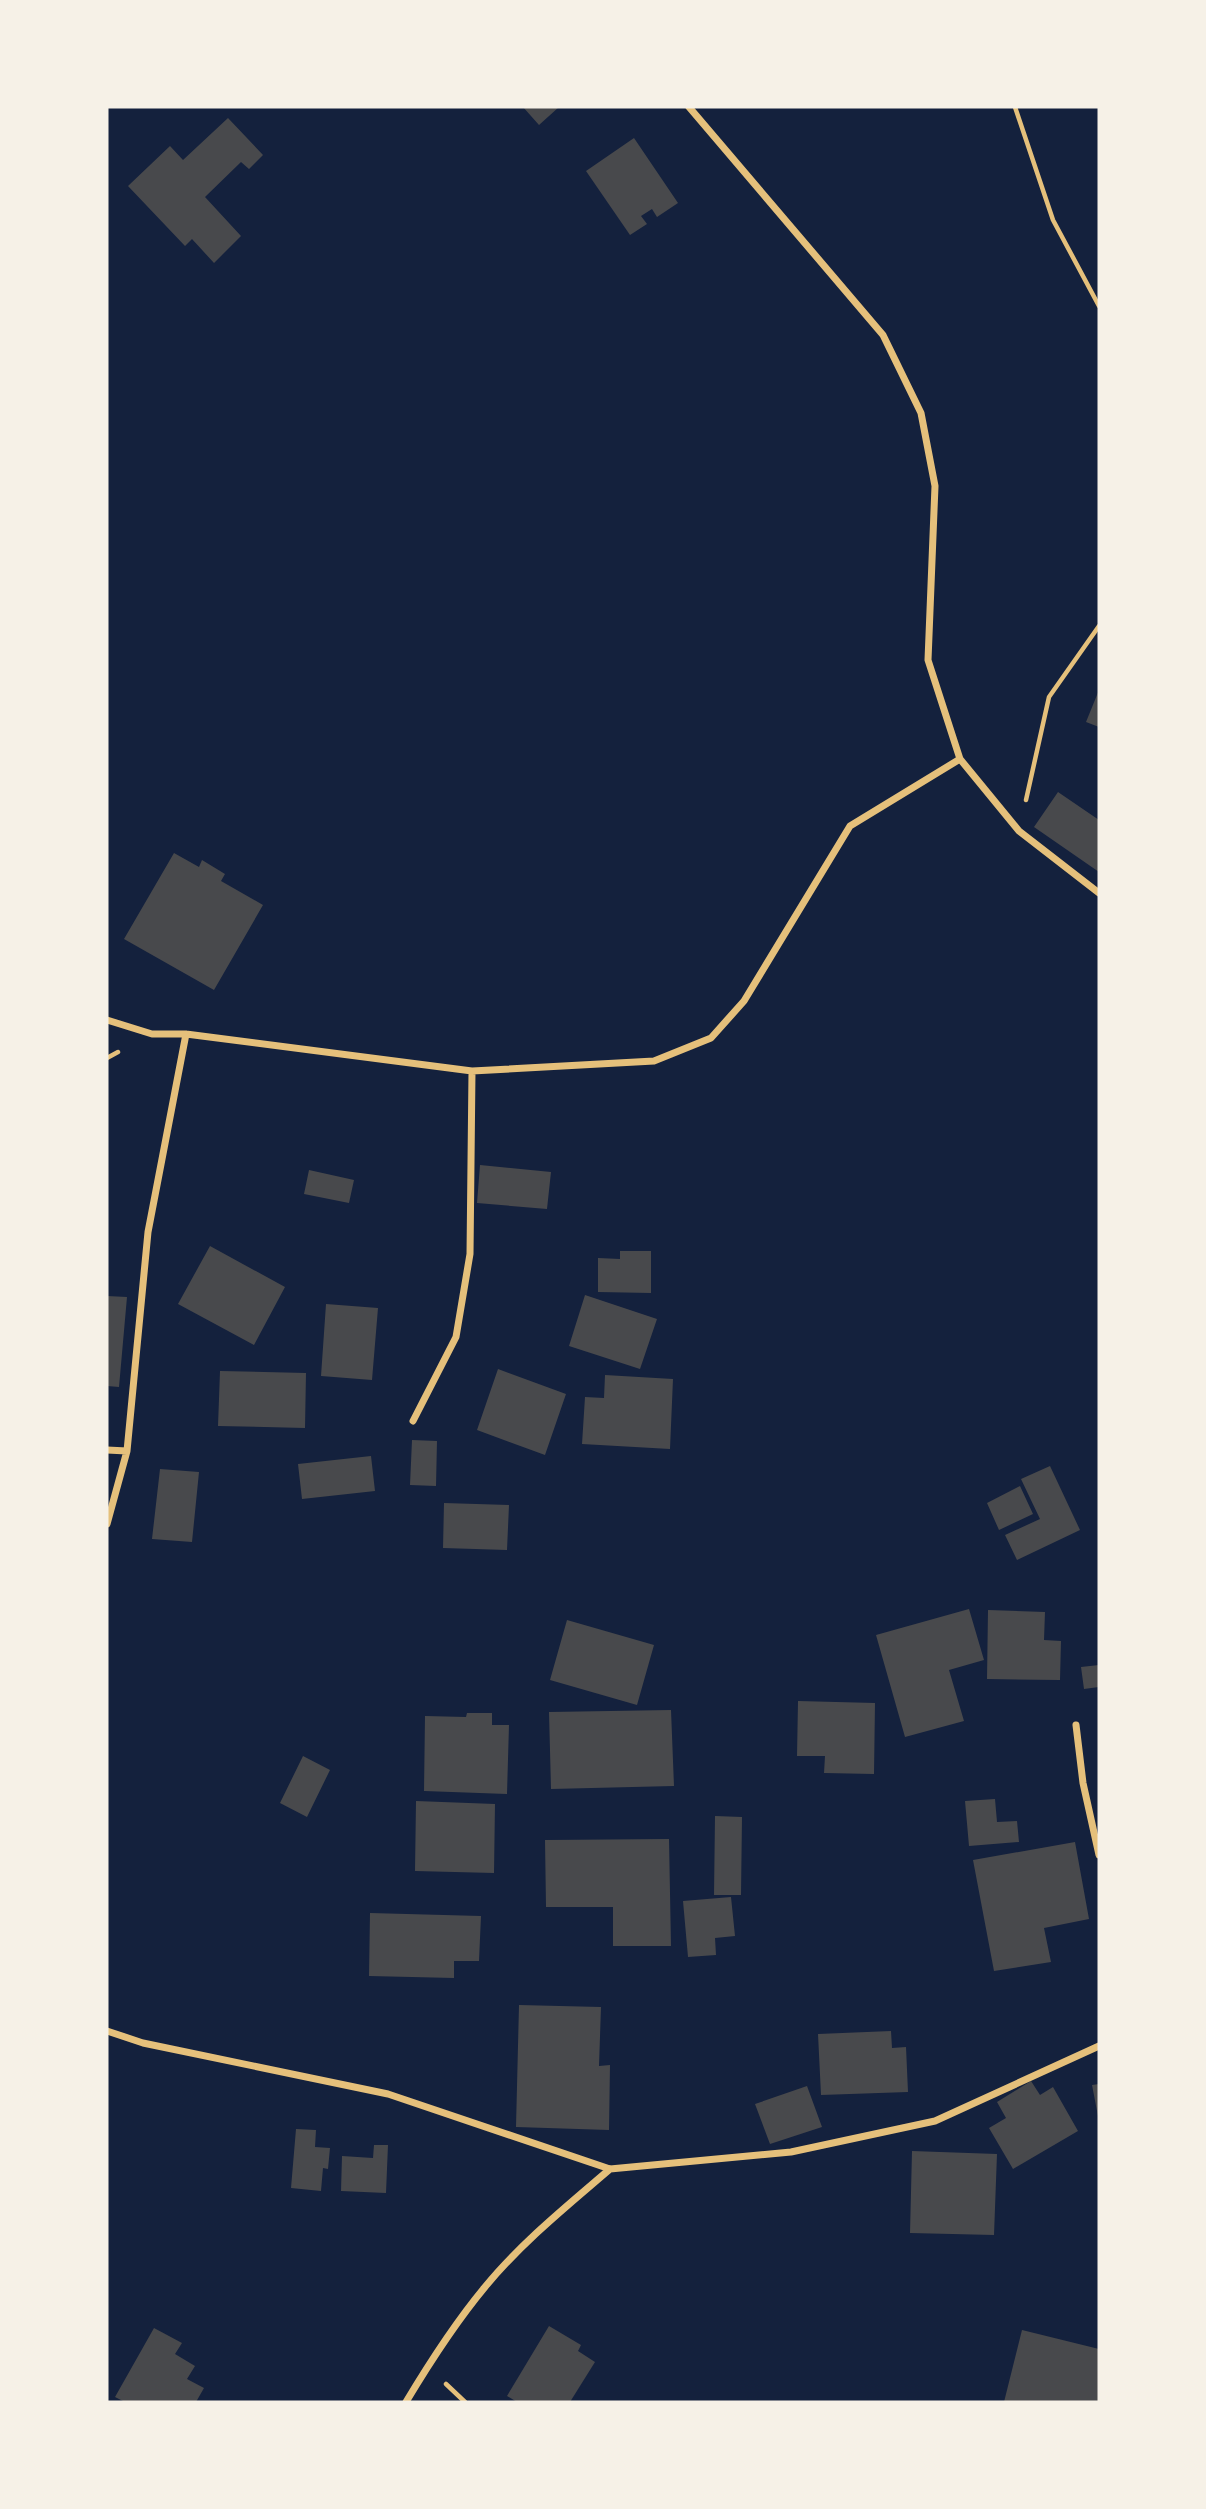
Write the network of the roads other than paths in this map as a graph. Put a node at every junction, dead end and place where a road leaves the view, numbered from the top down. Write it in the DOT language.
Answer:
graph roads {
  1 [pos="689,107"];
  2 [pos="960,759"];
  3 [pos="1099,892"];
  4 [pos="107,1020"];
  5 [pos="186,1034"];
  6 [pos="472,1071"];
  7 [pos="413,1421"];
  8 [pos="107,1450"];
  9 [pos="127,1451"];
  10 [pos="107,1524"];
  11 [pos="1076,1726"];
  12 [pos="1099,1855"];
  13 [pos="107,2031"];
  14 [pos="1099,2046"];
  15 [pos="610,2169"];
  16 [pos="406,2402"];
  1 -- 2 [label="street"];
  2 -- 3 [label="street"];
  2 -- 6 [label="street"];
  4 -- 5 [label="street"];
  5 -- 6 [label="street"];
  5 -- 9 [label="street"];
  6 -- 7 [label="street"];
  8 -- 9 [label="street"];
  9 -- 10 [label="street"];
  11 -- 12 [label="street"];
  13 -- 15 [label="street"];
  14 -- 15 [label="street"];
  15 -- 16 [label="street"];
}
